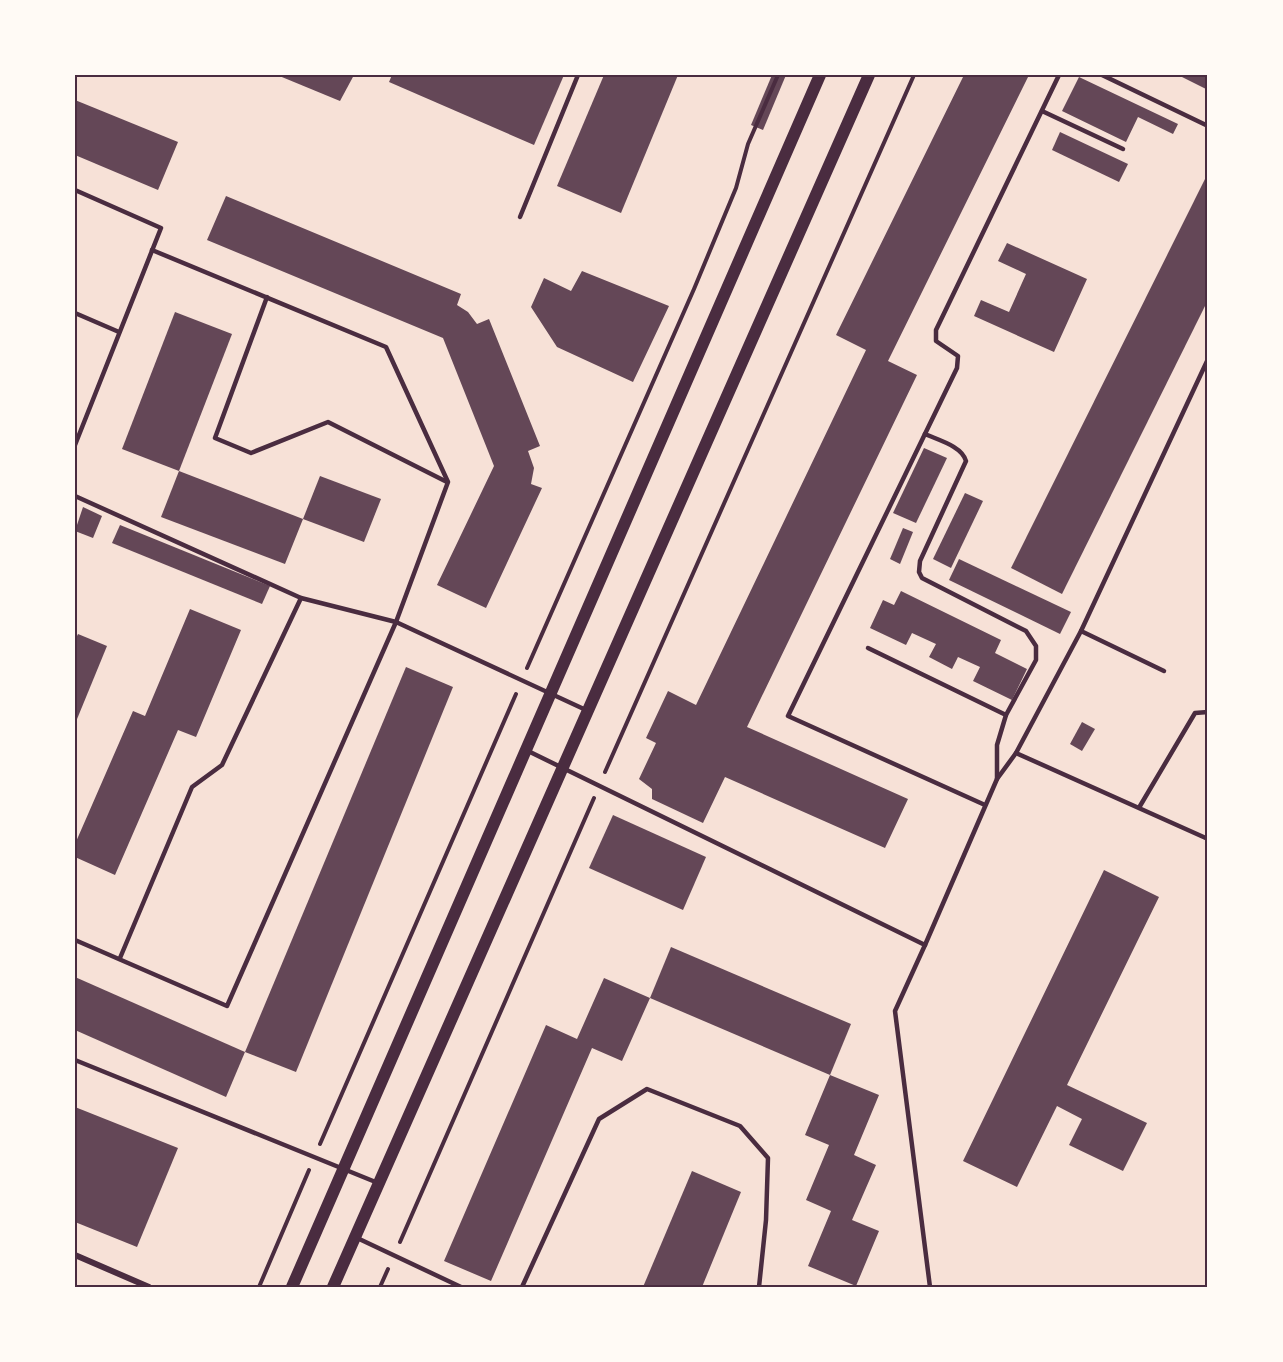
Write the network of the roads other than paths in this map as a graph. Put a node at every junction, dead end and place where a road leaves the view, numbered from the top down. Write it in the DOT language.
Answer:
graph roads {
  1 [pos="578,75"];
  2 [pos="820,75"];
  3 [pos="869,75"];
  4 [pos="1059,75"];
  5 [pos="1102,75"];
  6 [pos="1042,111"];
  7 [pos="1208,126"];
  8 [pos="1123,149"];
  9 [pos="75,190"];
  10 [pos="520,217"];
  11 [pos="152,250"];
  12 [pos="267,297"];
  13 [pos="75,313"];
  14 [pos="119,332"];
  15 [pos="1208,359"];
  16 [pos="925,434"];
  17 [pos="75,445"];
  18 [pos="448,483"];
  19 [pos="75,496"];
  20 [pos="302,598"];
  21 [pos="396,622"];
  22 [pos="1081,631"];
  23 [pos="868,648"];
  24 [pos="1164,671"];
  25 [pos="551,694"];
  26 [pos="588,711"];
  27 [pos="1208,712"];
  28 [pos="1006,715"];
  29 [pos="526,750"];
  30 [pos="1016,753"];
  31 [pos="562,768"];
  32 [pos="997,779"];
  33 [pos="985,805"];
  34 [pos="1140,806"];
  35 [pos="1208,839"];
  36 [pos="75,940"];
  37 [pos="925,945"];
  38 [pos="120,958"];
  39 [pos="75,1060"];
  40 [pos="344,1168"];
  41 [pos="379,1183"];
  42 [pos="355,1237"];
  43 [pos="75,1255"];
  44 [pos="149,1287"];
  45 [pos="292,1287"];
  46 [pos="333,1287"];
  47 [pos="461,1287"];
  48 [pos="522,1287"];
  49 [pos="759,1287"];
  50 [pos="930,1287"];
  1 -- 10 [label="lane"];
  2 -- 25 [label="main road"];
  3 -- 26 [label="main road"];
  4 -- 6 [label="lane"];
  5 -- 7 [label="lane"];
  6 -- 8 [label="lane"];
  6 -- 16 [label="lane"];
  9 -- 11 [label="lane"];
  11 -- 12 [label="lane"];
  11 -- 14 [label="lane"];
  12 -- 18 [label="lane"];
  12 -- 18 [label="lane"];
  13 -- 14 [label="lane"];
  14 -- 17 [label="lane"];
  15 -- 22 [label="lane"];
  16 -- 28 [label="lane"];
  16 -- 33 [label="lane"];
  18 -- 21 [label="lane"];
  19 -- 20 [label="lane"];
  20 -- 21 [label="lane"];
  20 -- 38 [label="lane"];
  21 -- 25 [label="lane"];
  21 -- 38 [label="lane"];
  22 -- 24 [label="lane"];
  22 -- 30 [label="lane"];
  23 -- 28 [label="lane"];
  25 -- 26 [label="lane"];
  25 -- 29 [label="main road"];
  26 -- 31 [label="main road"];
  27 -- 34 [label="lane"];
  28 -- 32 [label="lane"];
  29 -- 31 [label="lane"];
  29 -- 40 [label="main road"];
  30 -- 32 [label="lane"];
  30 -- 34 [label="lane"];
  31 -- 37 [label="lane"];
  31 -- 41 [label="main road"];
  32 -- 33 [label="lane"];
  33 -- 37 [label="lane"];
  34 -- 35 [label="lane"];
  36 -- 38 [label="lane"];
  37 -- 50 [label="lane"];
  39 -- 40 [label="lane"];
  40 -- 41 [label="lane"];
  40 -- 45 [label="main road"];
  41 -- 42 [label="main road"];
  42 -- 46 [label="main road"];
  42 -- 47 [label="lane"];
  43 -- 44 [label="street"];
  48 -- 49 [label="lane"];
}
